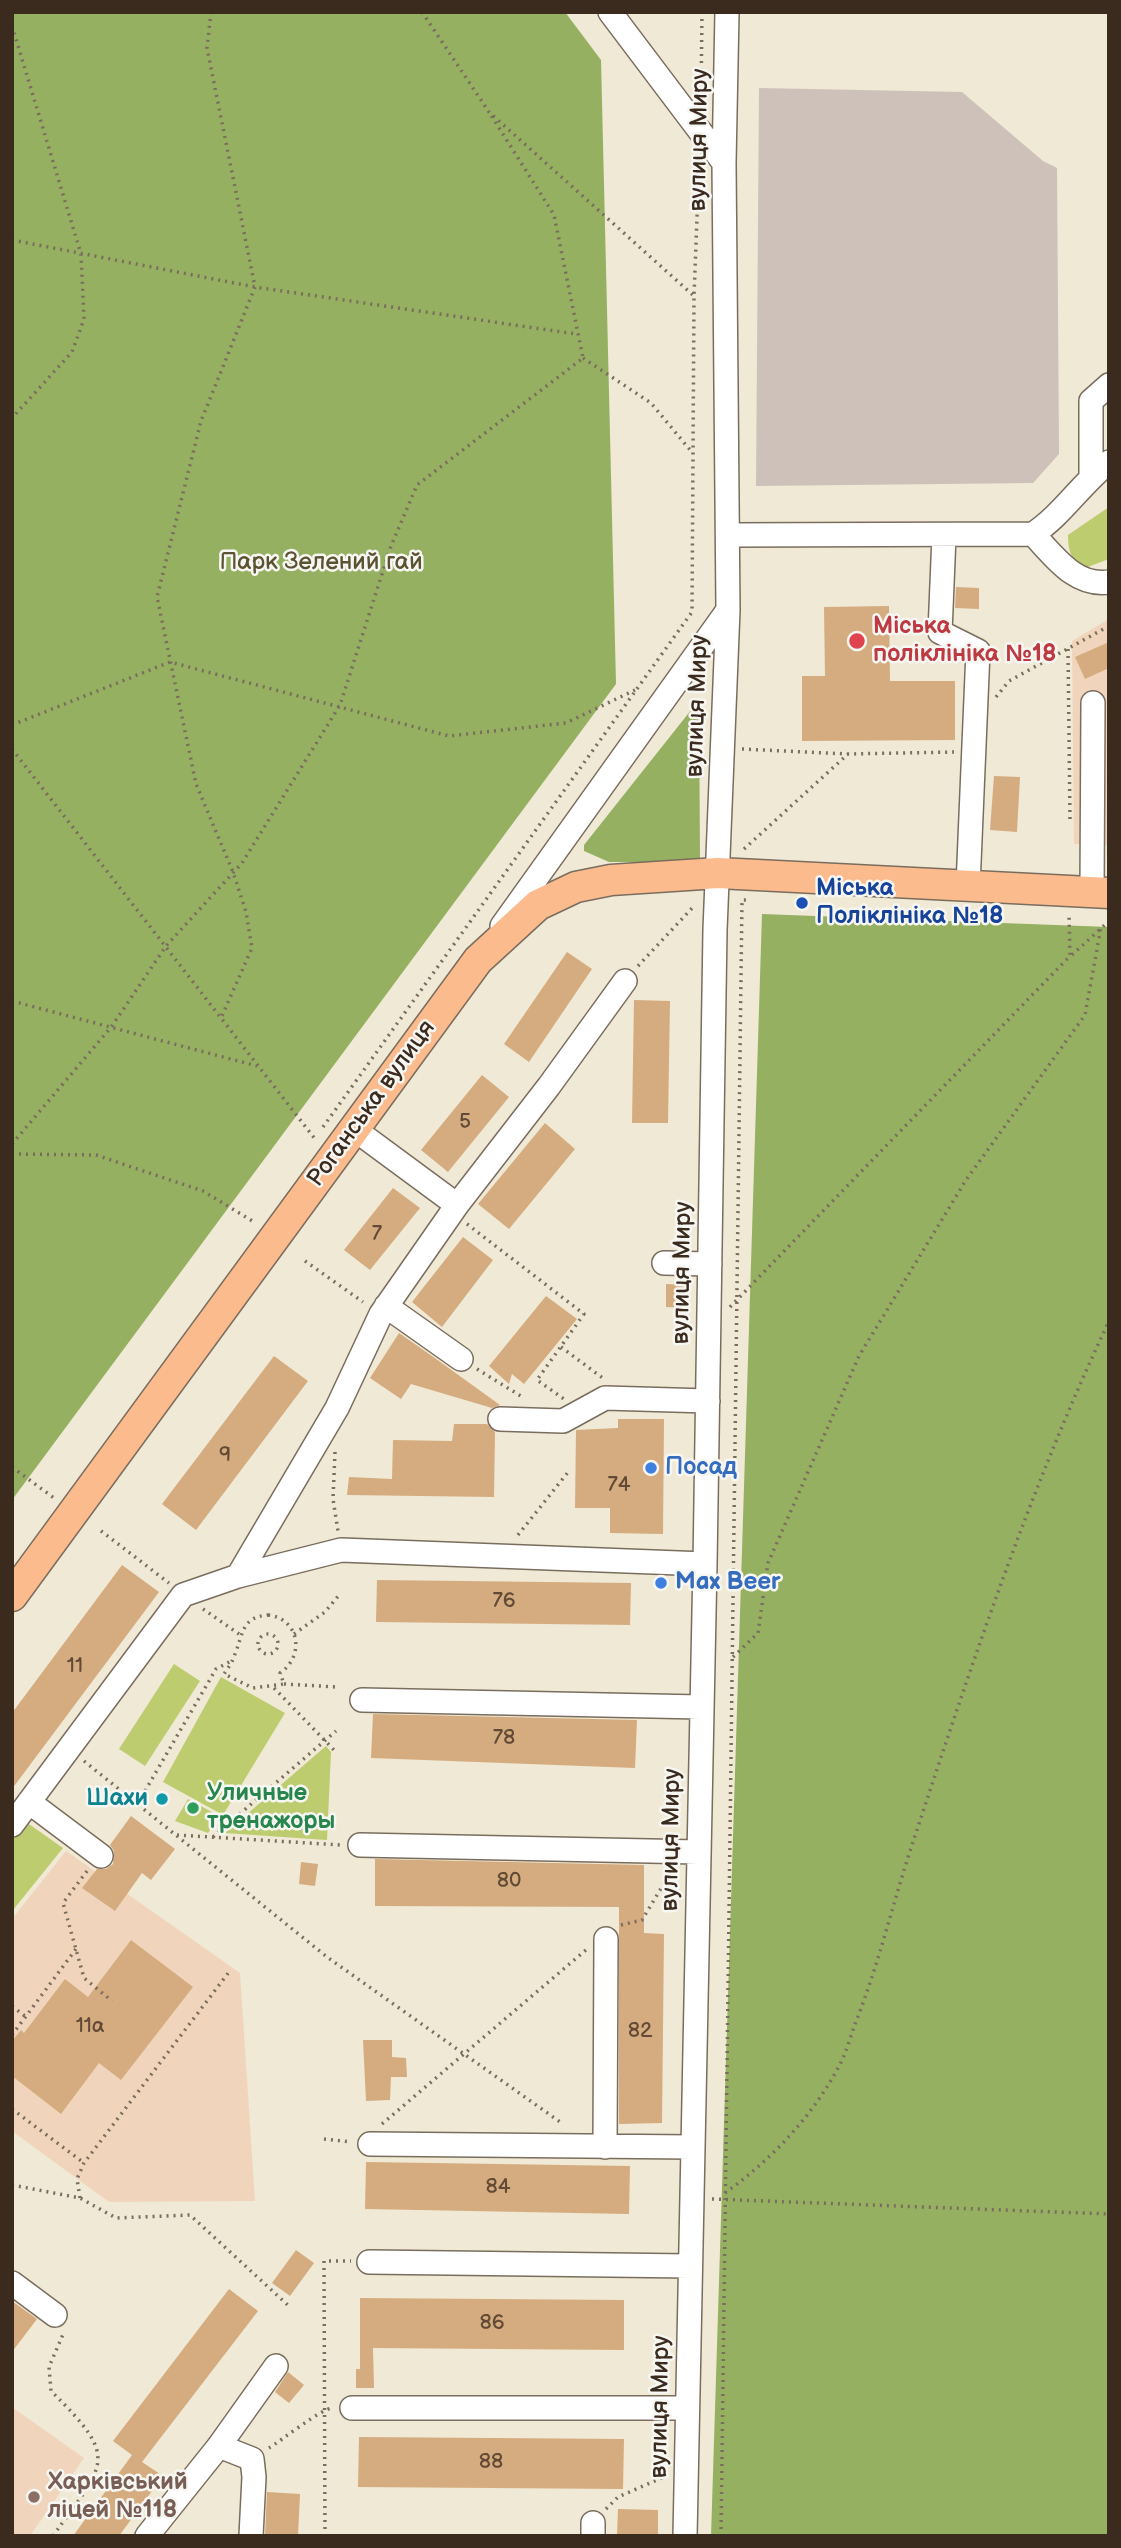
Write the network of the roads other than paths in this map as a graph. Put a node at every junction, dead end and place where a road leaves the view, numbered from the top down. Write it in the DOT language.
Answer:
graph roads {
  1 [pos="610,12"];
  2 [pos="727,12"];
  3 [pos="724,163"];
  4 [pos="1109,385"];
  5 [pos="1100,469"];
  6 [pos="1033,534"];
  7 [pos="728,535"];
  8 [pos="944,536"];
  9 [pos="1109,582"];
  10 [pos="728,610"];
  11 [pos="1093,703"];
  12 [pos="718,873"];
  13 [pos="968,886"];
  14 [pos="1100,893"];
  15 [pos="478,960"];
  16 [pos="625,981"];
  17 [pos="354,1129"];
  18 [pos="454,1209"];
  19 [pos="664,1263"];
  20 [pos="710,1264"];
  21 [pos="386,1306"];
  22 [pos="461,1359"];
  23 [pos="708,1401"];
  24 [pos="500,1419"];
  25 [pos="705,1564"];
  26 [pos="238,1576"];
  27 [pos="12,1597"];
  28 [pos="362,1700"];
  29 [pos="701,1707"];
  30 [pos="29,1802"];
  31 [pos="12,1825"];
  32 [pos="360,1844"];
  33 [pos="698,1852"];
  34 [pos="96,1861"];
  35 [pos="603,1937"];
  36 [pos="376,2134"];
  37 [pos="600,2147"];
  38 [pos="692,2147"];
  39 [pos="369,2262"];
  40 [pos="690,2266"];
  41 [pos="12,2283"];
  42 [pos="55,2315"];
  43 [pos="276,2366"];
  44 [pos="352,2408"];
  45 [pos="687,2408"];
  46 [pos="219,2446"];
  47 [pos="147,2536"];
  48 [pos="251,2536"];
  49 [pos="685,2536"];
  1 -- 3 [label="street"];
  2 -- 3 [label="street, вулиця Миру"];
  3 -- 7 [label="street, вулиця Миру"];
  4 -- 5 [label="street"];
  5 -- 6 [label="street"];
  6 -- 8 [label="street"];
  6 -- 9 [label="street"];
  7 -- 8 [label="street"];
  7 -- 10 [label="street, вулиця Миру"];
  8 -- 13 [label="street"];
  10 -- 12 [label="street, вулиця Миру"];
  10 -- 15 [label="street, Роганська вулиця"];
  11 -- 14 [label="street"];
  12 -- 13 [label="main road"];
  12 -- 15 [label="main road"];
  12 -- 20 [label="street, вулиця Миру"];
  13 -- 14 [label="main road"];
  15 -- 17 [label="main road, Роганська вулиця"];
  16 -- 18 [label="street"];
  17 -- 18 [label="street"];
  17 -- 27 [label="main road, Роганська вулиця"];
  18 -- 21 [label="street"];
  19 -- 20 [label="street"];
  20 -- 23 [label="street, вулиця Миру"];
  21 -- 22 [label="street"];
  21 -- 26 [label="street"];
  23 -- 24 [label="street"];
  23 -- 25 [label="street, вулиця Миру"];
  25 -- 26 [label="street"];
  25 -- 29 [label="street, вулиця Миру"];
  26 -- 30 [label="street"];
  28 -- 29 [label="street"];
  29 -- 33 [label="street, вулиця Миру"];
  30 -- 31 [label="street"];
  30 -- 34 [label="street"];
  32 -- 33 [label="street"];
  33 -- 38 [label="street, вулиця Миру"];
  35 -- 37 [label="street"];
  36 -- 37 [label="street"];
  37 -- 38 [label="street"];
  38 -- 40 [label="street, вулиця Миру"];
  39 -- 40 [label="street"];
  40 -- 45 [label="street, вулиця Миру"];
  41 -- 42 [label="street"];
  43 -- 46 [label="street"];
  44 -- 45 [label="street"];
  45 -- 49 [label="street, вулиця Миру"];
  46 -- 47 [label="street"];
  46 -- 48 [label="street"];
}
